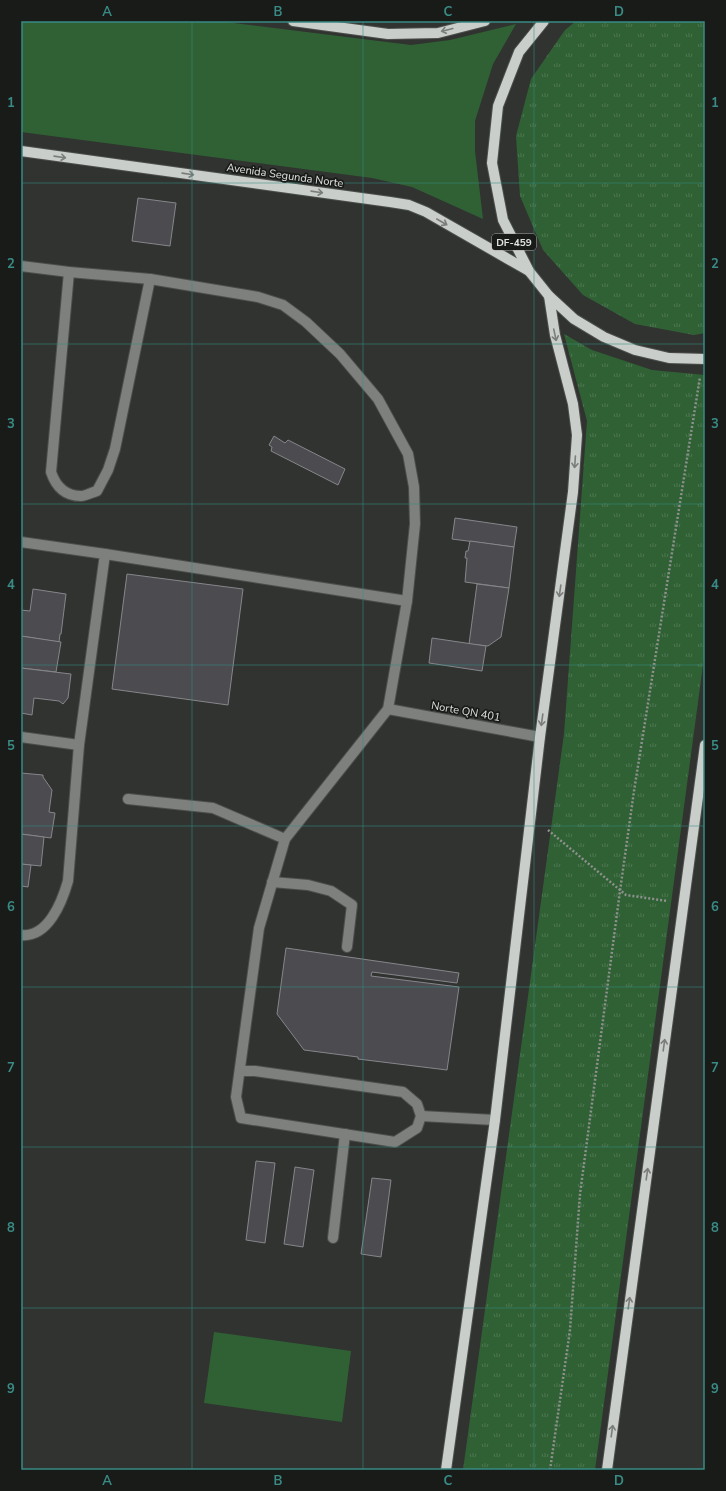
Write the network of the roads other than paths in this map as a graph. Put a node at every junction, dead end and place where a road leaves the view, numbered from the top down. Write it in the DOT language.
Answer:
graph roads {
  1 [pos="293,21"];
  2 [pos="485,21"];
  3 [pos="544,21"];
  4 [pos="21,151"];
  5 [pos="21,266"];
  6 [pos="529,271"];
  7 [pos="69,272"];
  8 [pos="150,279"];
  9 [pos="549,296"];
  10 [pos="704,360"];
  11 [pos="21,542"];
  12 [pos="105,554"];
  13 [pos="407,600"];
  14 [pos="388,709"];
  15 [pos="540,736"];
  16 [pos="21,737"];
  17 [pos="79,745"];
  18 [pos="705,745"];
  19 [pos="705,748"];
  20 [pos="128,799"];
  21 [pos="285,839"];
  22 [pos="272,882"];
  23 [pos="21,935"];
  24 [pos="347,947"];
  25 [pos="240,1070"];
  26 [pos="421,1116"];
  27 [pos="495,1120"];
  28 [pos="345,1134"];
  29 [pos="333,1238"];
  30 [pos="446,1470"];
  31 [pos="607,1470"];
  2 -- 1 [label="main road, one-way"];
  3 -- 6 [label="main road, DF-459"];
  4 -- 6 [label="main road, Avenida Segunda Norte, one-way"];
  5 -- 7 [label="street"];
  6 -- 9 [label="main road, DF-459"];
  7 -- 8 [label="street"];
  7 -- 8 [label="street"];
  8 -- 13 [label="street"];
  9 -- 10 [label="main road, DF-459"];
  9 -- 15 [label="main road, one-way"];
  11 -- 12 [label="street"];
  12 -- 13 [label="street"];
  12 -- 17 [label="street"];
  13 -- 14 [label="street"];
  14 -- 15 [label="street, Norte QN 401"];
  14 -- 21 [label="street"];
  15 -- 27 [label="main road"];
  16 -- 17 [label="street"];
  17 -- 23 [label="street"];
  18 -- 19 [label="main road"];
  31 -- 19 [label="main road, one-way"];
  20 -- 21 [label="street"];
  21 -- 22 [label="street"];
  22 -- 24 [label="street"];
  22 -- 25 [label="street"];
  25 -- 26 [label="street"];
  25 -- 28 [label="street"];
  26 -- 27 [label="street"];
  26 -- 28 [label="street"];
  27 -- 30 [label="main road"];
  28 -- 29 [label="street"];
}
